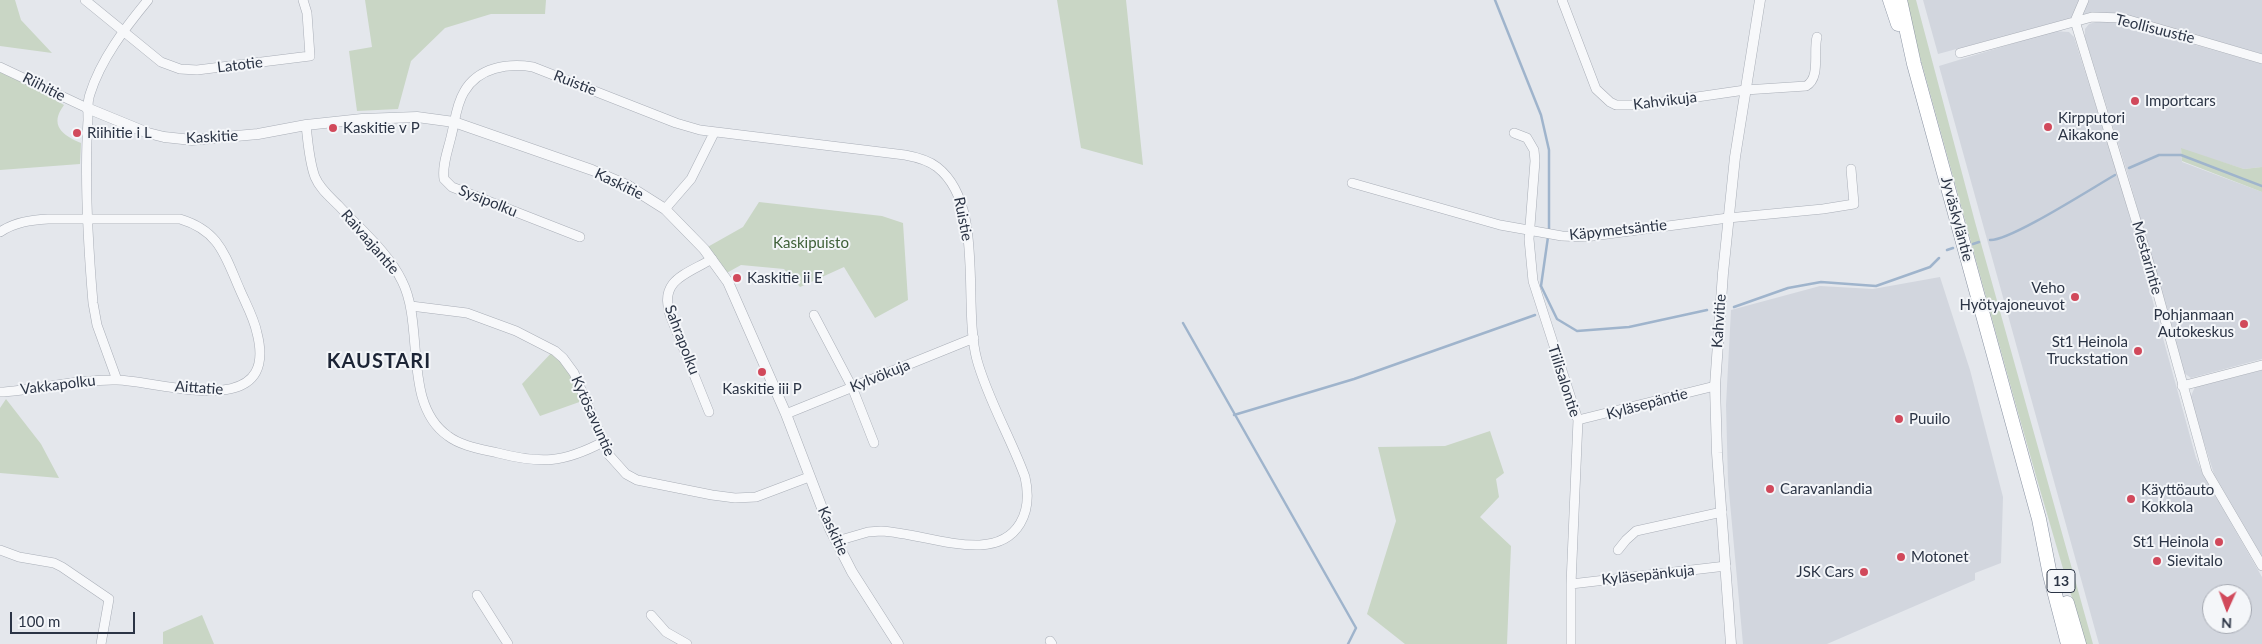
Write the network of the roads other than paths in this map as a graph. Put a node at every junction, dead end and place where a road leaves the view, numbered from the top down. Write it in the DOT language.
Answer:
graph roads {
  1 [pos="84,0"];
  2 [pos="148,0"];
  3 [pos="303,0"];
  4 [pos="1562,0"];
  5 [pos="1760,0"];
  6 [pos="1890,0"];
  7 [pos="1900,0"];
  8 [pos="2084,0"];
  9 [pos="2075,22"];
  10 [pos="124,33"];
  11 [pos="1817,37"];
  12 [pos="1960,53"];
  13 [pos="2262,59"];
  14 [pos="1914,64"];
  15 [pos="0,67"];
  16 [pos="1745,90"];
  17 [pos="88,108"];
  18 [pos="306,125"];
  19 [pos="454,127"];
  20 [pos="714,133"];
  21 [pos="1514,133"];
  22 [pos="1851,169"];
  23 [pos="1352,183"];
  24 [pos="665,208"];
  25 [pos="89,218"];
  26 [pos="1728,218"];
  27 [pos="1529,231"];
  28 [pos="0,232"];
  29 [pos="580,237"];
  30 [pos="712,258"];
  31 [pos="411,306"];
  32 [pos="814,315"];
  33 [pos="974,338"];
  34 [pos="2262,364"];
  35 [pos="117,380"];
  36 [pos="1715,386"];
  37 [pos="2182,386"];
  38 [pos="852,387"];
  39 [pos="0,392"];
  40 [pos="709,412"];
  41 [pos="786,414"];
  42 [pos="1578,420"];
  43 [pos="603,442"];
  44 [pos="874,443"];
  45 [pos="809,477"];
  46 [pos="1722,512"];
  47 [pos="2039,519"];
  48 [pos="837,541"];
  49 [pos="0,550"];
  50 [pos="1618,550"];
  51 [pos="1726,566"];
  52 [pos="2262,566"];
  53 [pos="1571,584"];
  54 [pos="477,595"];
  55 [pos="651,615"];
  56 [pos="101,644"];
  57 [pos="508,644"];
  58 [pos="687,644"];
  59 [pos="898,644"];
  60 [pos="1571,644"];
  61 [pos="1731,644"];
  62 [pos="2068,644"];
  63 [pos="2079,644"];
  1 -- 10 [label="street"];
  2 -- 10 [label="street"];
  3 -- 10 [label="street, Latotie"];
  4 -- 16 [label="street, Kahvikuja"];
  5 -- 16 [label="street, Kahvitie"];
  6 -- 14 [label="highway, Jyväskyläntie / 13"];
  7 -- 14 [label="highway, Jyväskyläntie / 13"];
  8 -- 9 [label="street"];
  9 -- 12 [label="street, Teollisuustie"];
  9 -- 13 [label="street, Teollisuustie"];
  9 -- 37 [label="street, Mestarintie"];
  10 -- 17 [label="street"];
  11 -- 16 [label="street, Kahvikuja"];
  14 -- 47 [label="highway, Jyväskyläntie / 13"];
  15 -- 17 [label="street, Riihitie"];
  16 -- 26 [label="street, Kahvitie"];
  17 -- 18 [label="street, Kaskitie"];
  17 -- 25 [label="street"];
  18 -- 19 [label="street, Kaskitie"];
  18 -- 31 [label="street, Raivaajantie"];
  19 -- 20 [label="street, Ruistie"];
  19 -- 24 [label="street, Kaskitie"];
  19 -- 29 [label="street, Sysipolku"];
  20 -- 24 [label="street"];
  20 -- 33 [label="street, Ruistie"];
  21 -- 27 [label="street, Tiilisalontie"];
  22 -- 26 [label="street, Käpymetsäntie"];
  23 -- 27 [label="street, Käpymetsäntie"];
  24 -- 30 [label="street, Kaskitie"];
  25 -- 28 [label="street"];
  25 -- 35 [label="street"];
  25 -- 35 [label="street, Aittatie"];
  26 -- 27 [label="street, Käpymetsäntie"];
  26 -- 36 [label="street, Kahvitie"];
  27 -- 42 [label="street, Tiilisalontie"];
  30 -- 40 [label="street, Sahrapolku"];
  30 -- 41 [label="street, Kaskitie"];
  31 -- 43 [label="street, Kytösavuntie"];
  31 -- 43 [label="street, Raivaajantie"];
  32 -- 38 [label="street"];
  33 -- 38 [label="street, Kylvökuja"];
  33 -- 48 [label="street, Ruistie"];
  34 -- 37 [label="street"];
  35 -- 39 [label="street, Vakkapolku"];
  36 -- 42 [label="street, Kyläsepäntie"];
  36 -- 46 [label="street, Kahvitie"];
  37 -- 52 [label="street, Mestarintie"];
  38 -- 41 [label="street, Kylvökuja"];
  38 -- 44 [label="street"];
  41 -- 45 [label="street, Kaskitie"];
  42 -- 53 [label="street, Tiilisalontie"];
  43 -- 45 [label="street, Kytösavuntie"];
  45 -- 48 [label="street, Kaskitie"];
  46 -- 50 [label="street"];
  46 -- 51 [label="street, Kahvitie"];
  47 -- 62 [label="highway, Jyväskyläntie / 13"];
  47 -- 63 [label="highway, Jyväskyläntie / 13"];
  48 -- 59 [label="street, Kaskitie"];
  49 -- 56 [label="street"];
  51 -- 53 [label="street, Kyläsepänkuja"];
  51 -- 61 [label="street, Kahvitie"];
  53 -- 60 [label="street, Tiilisalontie"];
  54 -- 57 [label="street"];
  55 -- 58 [label="street"];
}
